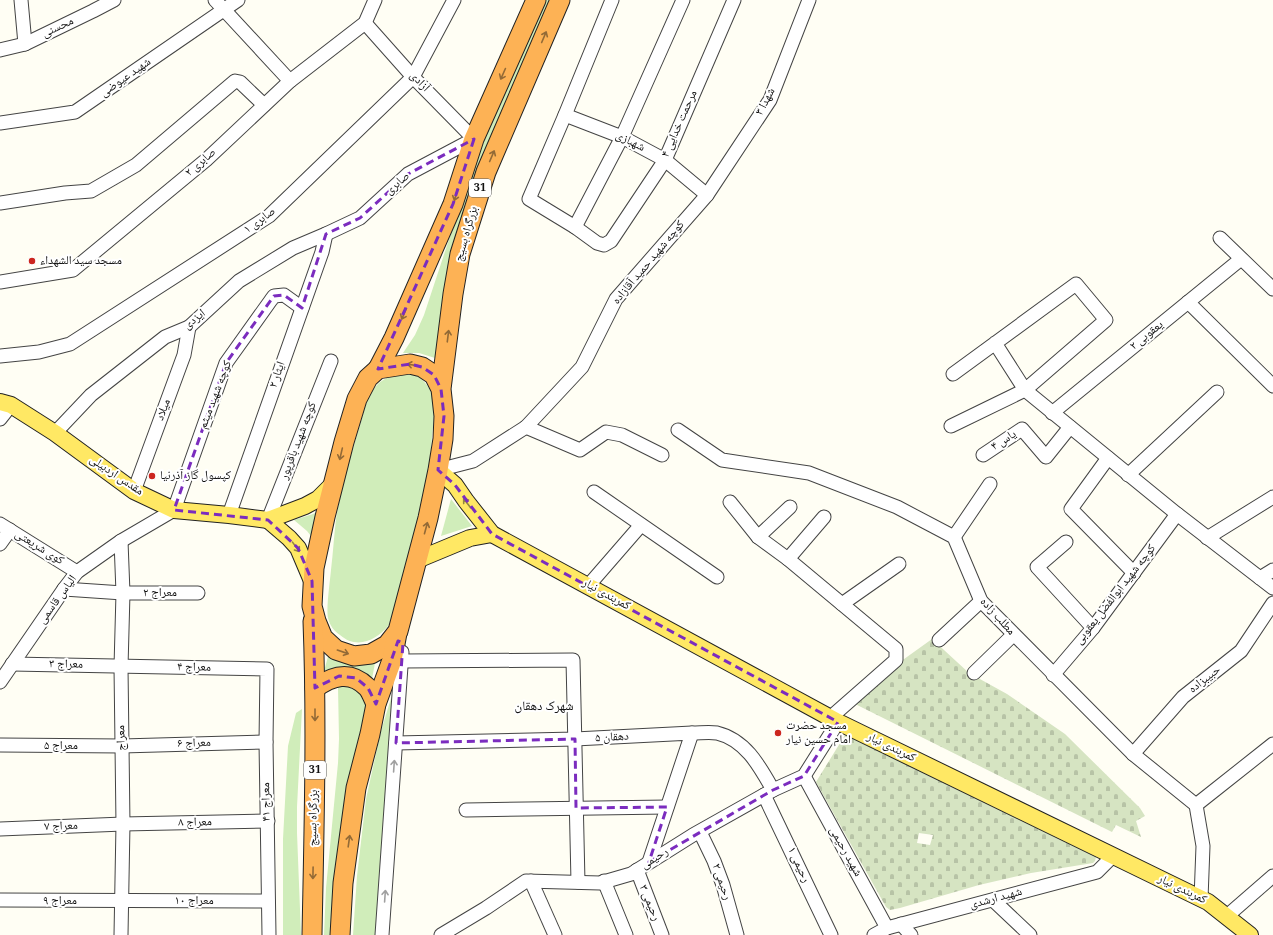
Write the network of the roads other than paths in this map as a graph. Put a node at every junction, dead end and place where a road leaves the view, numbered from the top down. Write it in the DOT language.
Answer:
graph roads {
  1 [pos="21,0"];
  2 [pos="114,0"];
  3 [pos="238,0"];
  4 [pos="375,0"];
  5 [pos="454,0"];
  6 [pos="536,0"];
  7 [pos="560,0"];
  8 [pos="612,0"];
  9 [pos="683,0"];
  10 [pos="734,0"];
  11 [pos="809,0"];
  12 [pos="220,5"];
  13 [pos="93,6"];
  14 [pos="366,22"];
  15 [pos="25,44"];
  16 [pos="0,50"];
  17 [pos="413,76"];
  18 [pos="290,81"];
  19 [pos="264,105"];
  20 [pos="565,115"];
  21 [pos="0,123"];
  22 [pos="622,137"];
  23 [pos="474,139"];
  24 [pos="665,160"];
  25 [pos="707,195"];
  26 [pos="0,202"];
  27 [pos="575,227"];
  28 [pos="326,234"];
  29 [pos="1220,238"];
  30 [pos="1241,259"];
  31 [pos="0,282"];
  32 [pos="1273,289"];
  33 [pos="1188,302"];
  34 [pos="302,308"];
  35 [pos="189,328"];
  36 [pos="995,343"];
  37 [pos="0,356"];
  38 [pos="330,361"];
  39 [pos="378,369"];
  40 [pos="954,374"];
  41 [pos="1273,386"];
  42 [pos="442,389"];
  43 [pos="1025,390"];
  44 [pos="1217,392"];
  45 [pos="5,404"];
  46 [pos="1052,413"];
  47 [pos="0,419"];
  48 [pos="951,426"];
  49 [pos="526,427"];
  50 [pos="1070,427"];
  51 [pos="678,430"];
  52 [pos="55,433"];
  53 [pos="662,455"];
  54 [pos="983,455"];
  55 [pos="1108,458"];
  56 [pos="438,470"];
  57 [pos="1128,475"];
  58 [pos="334,483"];
  59 [pos="990,484"];
  60 [pos="134,490"];
  61 [pos="594,492"];
  62 [pos="1273,497"];
  63 [pos="730,502"];
  64 [pos="790,506"];
  65 [pos="174,510"];
  66 [pos="1177,514"];
  67 [pos="229,515"];
  68 [pos="824,517"];
  69 [pos="268,520"];
  70 [pos="641,525"];
  71 [pos="5,527"];
  72 [pos="492,534"];
  73 [pos="758,537"];
  74 [pos="954,537"];
  75 [pos="1207,538"];
  76 [pos="121,541"];
  77 [pos="1066,542"];
  78 [pos="0,544"];
  79 [pos="788,559"];
  80 [pos="417,560"];
  81 [pos="899,564"];
  82 [pos="1273,570"];
  83 [pos="77,572"];
  84 [pos="1134,573"];
  85 [pos="717,577"];
  86 [pos="1260,578"];
  87 [pos="312,581"];
  88 [pos="588,586"];
  89 [pos="1273,588"];
  90 [pos="64,589"];
  91 [pos="198,593"];
  92 [pos="123,594"];
  93 [pos="981,602"];
  94 [pos="1273,603"];
  95 [pos="842,604"];
  96 [pos="312,606"];
  97 [pos="404,610"];
  98 [pos="1093,628"];
  99 [pos="398,631"];
  100 [pos="1013,635"];
  101 [pos="939,640"];
  102 [pos="402,660"];
  103 [pos="12,664"];
  104 [pos="121,666"];
  105 [pos="267,669"];
  106 [pos="974,673"];
  107 [pos="1053,675"];
  108 [pos="0,682"];
  109 [pos="316,688"];
  110 [pos="376,704"];
  111 [pos="834,720"];
  112 [pos="692,733"];
  113 [pos="575,740"];
  114 [pos="266,742"];
  115 [pos="396,744"];
  116 [pos="0,745"];
  117 [pos="122,746"];
  118 [pos="1271,748"];
  119 [pos="1133,754"];
  120 [pos="804,776"];
  121 [pos="769,793"];
  122 [pos="1196,805"];
  123 [pos="667,807"];
  124 [pos="576,808"];
  125 [pos="466,810"];
  126 [pos="268,821"];
  127 [pos="123,824"];
  128 [pos="0,829"];
  129 [pos="700,832"];
  130 [pos="1113,856"];
  131 [pos="649,862"];
  132 [pos="636,870"];
  133 [pos="1273,876"];
  134 [pos="531,881"];
  135 [pos="604,881"];
  136 [pos="578,882"];
  137 [pos="1201,899"];
  138 [pos="0,900"];
  139 [pos="993,900"];
  140 [pos="121,901"];
  141 [pos="268,901"];
  142 [pos="1226,916"];
  143 [pos="901,924"];
  144 [pos="887,928"];
  145 [pos="121,935"];
  146 [pos="269,935"];
  147 [pos="312,935"];
  148 [pos="340,935"];
  149 [pos="382,935"];
  150 [pos="441,935"];
  151 [pos="555,935"];
  152 [pos="626,935"];
  153 [pos="662,935"];
  154 [pos="737,935"];
  155 [pos="831,935"];
  156 [pos="874,935"];
  157 [pos="910,935"];
  158 [pos="1030,935"];
  159 [pos="1250,935"];
  1 -- 15 [label="street"];
  2 -- 13 [label="street, محسنی"];
  3 -- 12 [label="street, شهید عیوضی"];
  4 -- 14 [label="street, صابری ۲"];
  5 -- 17 [label="street, صابری ۱"];
  6 -- 23 [label="highway, بزرگراه بسیج / 31, one-way"];
  42 -- 7 [label="highway, بزرگراه بسیج / 31, one-way"];
  8 -- 20 [label="street"];
  9 -- 22 [label="street"];
  10 -- 24 [label="street, مرحمت خدایی ۴"];
  11 -- 25 [label="street, شهدا ۳"];
  12 -- 18 [label="street"];
  12 -- 21 [label="street, شهید عیوضی"];
  13 -- 15 [label="street, محسنی"];
  14 -- 17 [label="street, آزادی"];
  14 -- 18 [label="street, صابری ۲"];
  15 -- 16 [label="street, محسنی"];
  17 -- 23 [label="street, آزادی"];
  17 -- 37 [label="street, صابری ۱"];
  18 -- 19 [label="street, صابری ۲"];
  19 -- 26 [label="street"];
  19 -- 31 [label="street, صابری ۲"];
  20 -- 22 [label="street, شهبازی"];
  20 -- 27 [label="street"];
  22 -- 24 [label="street, شهبازی"];
  22 -- 27 [label="street"];
  23 -- 28 [label="street, صابری"];
  23 -- 39 [label="highway, بزرگراه بسیج / 31, one-way"];
  24 -- 25 [label="street, شهبازی"];
  24 -- 27 [label="street, مرحمت خدایی ۴"];
  25 -- 49 [label="street, کوچه شهید حمید آقازاده"];
  28 -- 34 [label="street, ایثار ۲"];
  28 -- 35 [label="street, ایزدی"];
  29 -- 30 [label="street"];
  30 -- 32 [label="street"];
  30 -- 33 [label="street, یعقوبی ۲"];
  33 -- 41 [label="street"];
  33 -- 46 [label="street, یعقوبی ۲"];
  34 -- 65 [label="street, کوچه شهید میثم"];
  34 -- 67 [label="street, ایثار ۲"];
  35 -- 52 [label="street, ایزدی"];
  35 -- 60 [label="street, میلاد"];
  36 -- 40 [label="street"];
  36 -- 43 [label="street"];
  36 -- 43 [label="street"];
  38 -- 69 [label="street, کوچه شهید باقرپور"];
  42 -- 39 [label="highway, one-way"];
  39 -- 58 [label="highway, بزرگراه بسیج, one-way"];
  42 -- 56 [label="highway, بزرگراه بسیج"];
  43 -- 46 [label="street"];
  43 -- 48 [label="street"];
  44 -- 57 [label="street"];
  45 -- 47 [label="street"];
  45 -- 52 [label="main road, مقدس اردبیلی"];
  46 -- 50 [label="street"];
  49 -- 53 [label="street"];
  49 -- 56 [label="street, کوچه شهید حمید آقازاده"];
  50 -- 54 [label="street, یاس ۴"];
  50 -- 55 [label="street"];
  51 -- 74 [label="street"];
  52 -- 60 [label="main road, مقدس اردبیلی"];
  55 -- 57 [label="street"];
  55 -- 84 [label="street"];
  72 -- 56 [label="main road, one-way"];
  80 -- 56 [label="highway, بزرگراه بسیج, one-way"];
  57 -- 66 [label="street"];
  58 -- 69 [label="main road"];
  58 -- 87 [label="highway, بزرگراه بسیج"];
  59 -- 74 [label="street"];
  60 -- 65 [label="main road, مقدس اردبیلی"];
  61 -- 70 [label="street"];
  62 -- 75 [label="street"];
  63 -- 73 [label="street"];
  64 -- 73 [label="street"];
  65 -- 67 [label="main road, مقدس اردبیلی"];
  65 -- 76 [label="street, الیاس قاسمی"];
  66 -- 75 [label="street"];
  66 -- 84 [label="street, کوچه شهید ابوالفضل یعقوبی"];
  67 -- 69 [label="main road, مقدس اردبیلی"];
  68 -- 79 [label="street"];
  69 -- 87 [label="main road, one-way"];
  70 -- 85 [label="street"];
  70 -- 88 [label="street"];
  71 -- 78 [label="street"];
  71 -- 83 [label="street, کوی شریعتی"];
  72 -- 80 [label="main road"];
  72 -- 88 [label="main road, کمربندی نیار"];
  73 -- 79 [label="street"];
  74 -- 93 [label="street, مطلب زاده"];
  75 -- 86 [label="street"];
  76 -- 83 [label="street, الیاس قاسمی"];
  76 -- 92 [label="street, معراج"];
  77 -- 98 [label="street"];
  79 -- 95 [label="street"];
  80 -- 97 [label="highway, بزرگراه بسیج"];
  81 -- 95 [label="street"];
  82 -- 86 [label="street"];
  83 -- 90 [label="street, الیاس قاسمی"];
  84 -- 98 [label="street, کوچه شهید ابوالفضل یعقوبی"];
  86 -- 89 [label="street"];
  87 -- 96 [label="highway, بزرگراه بسیج"];
  88 -- 111 [label="main road, کمربندی نیار"];
  90 -- 92 [label="street, معراج ۲"];
  90 -- 103 [label="street, الیاس قاسمی"];
  91 -- 92 [label="street, معراج ۲"];
  92 -- 104 [label="street, معراج"];
  93 -- 100 [label="street, مطلب زاده"];
  93 -- 101 [label="street"];
  94 -- 119 [label="street, حبیبزاده"];
  95 -- 111 [label="street"];
  96 -- 99 [label="highway, بزرگراه بسیج, one-way"];
  96 -- 109 [label="highway, بزرگراه بسیج / 31"];
  97 -- 99 [label="highway, بزرگراه بسیج"];
  97 -- 102 [label="street"];
  98 -- 107 [label="street, کوچه شهید ابوالفضل یعقوبی"];
  99 -- 110 [label="highway, بزرگراه بسیج"];
  100 -- 106 [label="street"];
  100 -- 107 [label="street, مطلب زاده"];
  102 -- 113 [label="street"];
  102 -- 115 [label="street"];
  103 -- 104 [label="street, معراج ۳"];
  103 -- 108 [label="street, الیاس قاسمی"];
  104 -- 105 [label="street, معراج ۴"];
  104 -- 117 [label="street, معراج"];
  105 -- 114 [label="street, معراج ۴۱"];
  107 -- 119 [label="street, مطلب زاده"];
  109 -- 110 [label="highway"];
  109 -- 147 [label="highway, بزرگراه بسیج / 31, one-way"];
  148 -- 110 [label="highway, بزرگراه بسیج, one-way"];
  111 -- 120 [label="street"];
  111 -- 130 [label="main road, کمربندی نیار"];
  112 -- 113 [label="street, دهقان ۵"];
  112 -- 121 [label="street, دهقان ۵"];
  112 -- 123 [label="street"];
  113 -- 115 [label="street, دهقان ۵"];
  113 -- 124 [label="street"];
  114 -- 117 [label="street, معراج ۶"];
  114 -- 126 [label="street, معراج ۴۱"];
  149 -- 115 [label="street, one-way"];
  116 -- 117 [label="street, معراج ۵"];
  117 -- 127 [label="street, معراج"];
  118 -- 122 [label="street"];
  119 -- 122 [label="street, مطلب زاده"];
  120 -- 121 [label="street, رحیمی"];
  120 -- 144 [label="street, شهید رحیمی"];
  121 -- 129 [label="street, رحیمی"];
  121 -- 155 [label="street, رحیمی ۱"];
  122 -- 137 [label="street"];
  123 -- 124 [label="street"];
  123 -- 131 [label="street"];
  124 -- 125 [label="street"];
  124 -- 136 [label="street"];
  126 -- 127 [label="street, معراج ۸"];
  126 -- 141 [label="street, معراج ۴۱"];
  127 -- 128 [label="street, معراج ۷"];
  127 -- 140 [label="street, معراج"];
  129 -- 131 [label="street, رحیمی"];
  129 -- 154 [label="street, رحیمی ۲"];
  130 -- 137 [label="main road, کمربندی نیار"];
  130 -- 139 [label="street, شهید ارشدی"];
  131 -- 132 [label="street, رحیمی"];
  132 -- 135 [label="street, رحیمی"];
  132 -- 153 [label="street, رحیمی ۳"];
  133 -- 142 [label="street"];
  134 -- 136 [label="street, رحیمی"];
  134 -- 150 [label="street, رحیمی"];
  134 -- 151 [label="street"];
  135 -- 136 [label="street, رحیمی"];
  135 -- 152 [label="street"];
  137 -- 142 [label="main road, کمربندی نیار"];
  138 -- 140 [label="street, معراج ۹"];
  139 -- 143 [label="street, شهید ارشدی"];
  139 -- 158 [label="street"];
  140 -- 141 [label="street, معراج ۱۰"];
  140 -- 145 [label="street, معراج"];
  141 -- 146 [label="street, معراج ۴۱"];
  142 -- 159 [label="main road, کمربندی نیار"];
  143 -- 144 [label="street, شهید ارشدی"];
  143 -- 157 [label="street"];
  144 -- 156 [label="street, شهید ارشدی"];
}
